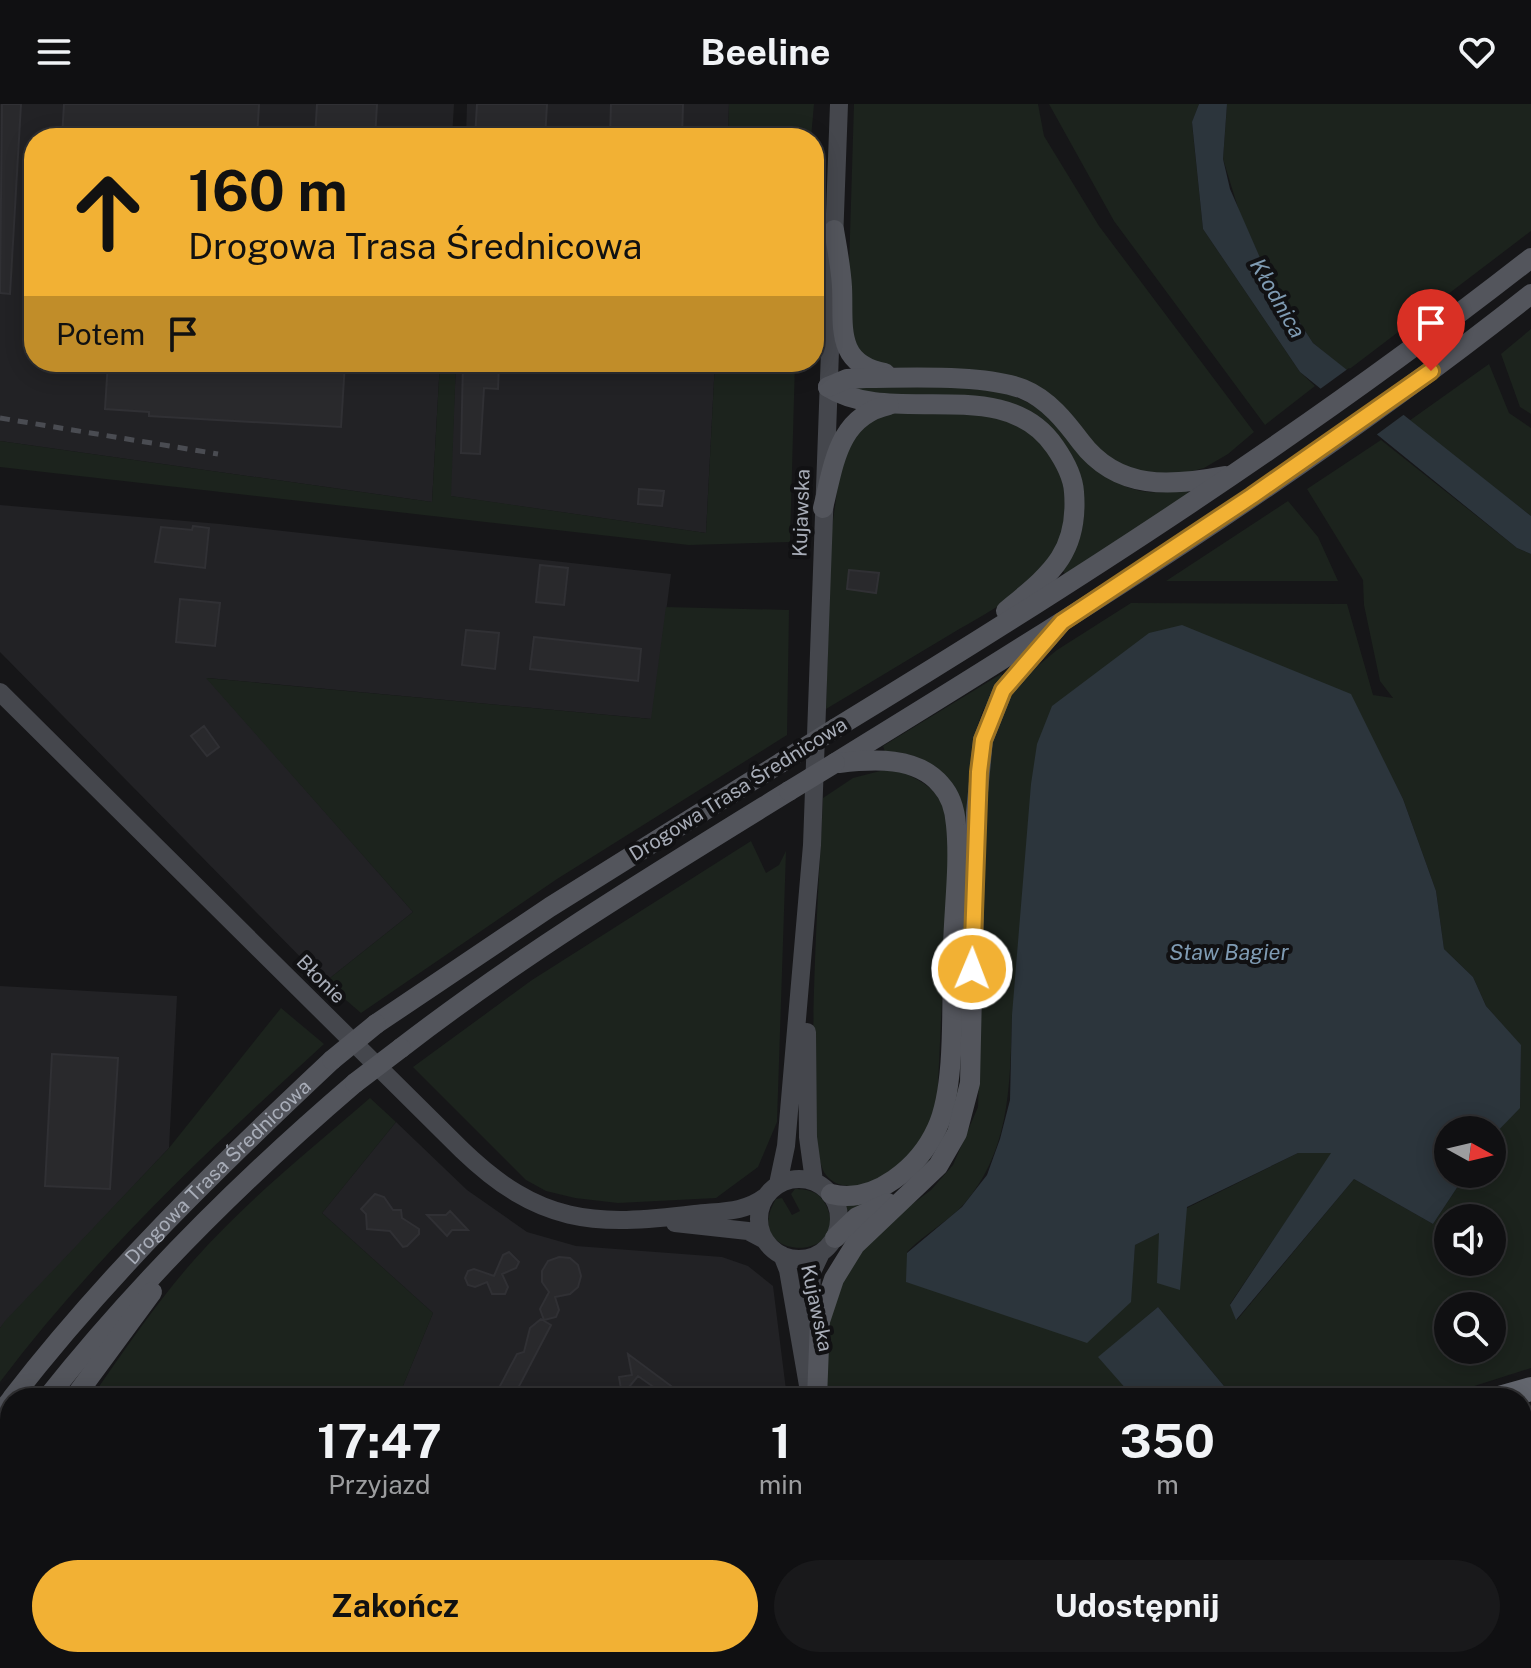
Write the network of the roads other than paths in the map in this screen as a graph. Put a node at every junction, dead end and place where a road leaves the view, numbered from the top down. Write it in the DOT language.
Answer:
graph roads {
  1 [pos="839,104"];
  2 [pos="834,230"];
  3 [pos="1531,258"];
  4 [pos="1531,294"];
  5 [pos="916,378"];
  6 [pos="828,387"];
  7 [pos="913,402"];
  8 [pos="1235,474"];
  9 [pos="823,508"];
  10 [pos="1062,622"];
  11 [pos="947,660"];
  12 [pos="0,692"];
  13 [pos="835,763"];
  14 [pos="807,924"];
  15 [pos="814,1181"];
  16 [pos="925,1181"];
  17 [pos="772,1191"];
  18 [pos="831,1194"];
  19 [pos="216,1208"];
  20 [pos="650,1220"];
  21 [pos="835,1238"];
  22 [pos="765,1240"];
  23 [pos="821,1253"];
  24 [pos="782,1255"];
  25 [pos="807,1370"];
  26 [pos="21,1388"];
  27 [pos="55,1388"];
  28 [pos="81,1388"];
  29 [pos="810,1388"];
  30 [pos="817,1388"];
  1 -- 2 [label="street, Kujawska"];
  2 -- 5 [label="main road"];
  2 -- 6 [label="street, Kujawska"];
  3 -- 8 [label="main road, Drogowa Trasa Średnicowa"];
  4 -- 10 [label="main road, Drogowa Trasa Średnicowa"];
  5 -- 6 [label="main road"];
  5 -- 8 [label="main road"];
  6 -- 7 [label="main road"];
  6 -- 9 [label="street, Kujawska"];
  7 -- 9 [label="main road"];
  7 -- 11 [label="main road"];
  8 -- 11 [label="main road, Drogowa Trasa Średnicowa"];
  9 -- 14 [label="street, Kujawska"];
  10 -- 13 [label="main road, Drogowa Trasa Średnicowa"];
  10 -- 16 [label="main road"];
  11 -- 26 [label="main road, Drogowa Trasa Średnicowa, bridge"];
  12 -- 20 [label="street, Błonie"];
  13 -- 18 [label="main road"];
  13 -- 19 [label="main road, Drogowa Trasa Średnicowa, bridge"];
  14 -- 15 [label="street, Kujawska"];
  14 -- 17 [label="street, Kujawska"];
  15 -- 17 [label="street"];
  15 -- 18 [label="street"];
  16 -- 21 [label="main road"];
  16 -- 30 [label="main road"];
  17 -- 20 [label="street, Błonie"];
  17 -- 22 [label="street"];
  18 -- 21 [label="street"];
  19 -- 27 [label="main road, Drogowa Trasa Średnicowa"];
  19 -- 28 [label="main road"];
  20 -- 22 [label="street, Błonie"];
  21 -- 23 [label="street"];
  22 -- 24 [label="street"];
  23 -- 24 [label="street"];
  23 -- 25 [label="street, Kujawska"];
  24 -- 25 [label="street, Kujawska"];
  25 -- 29 [label="street, Kujawska"];
}
